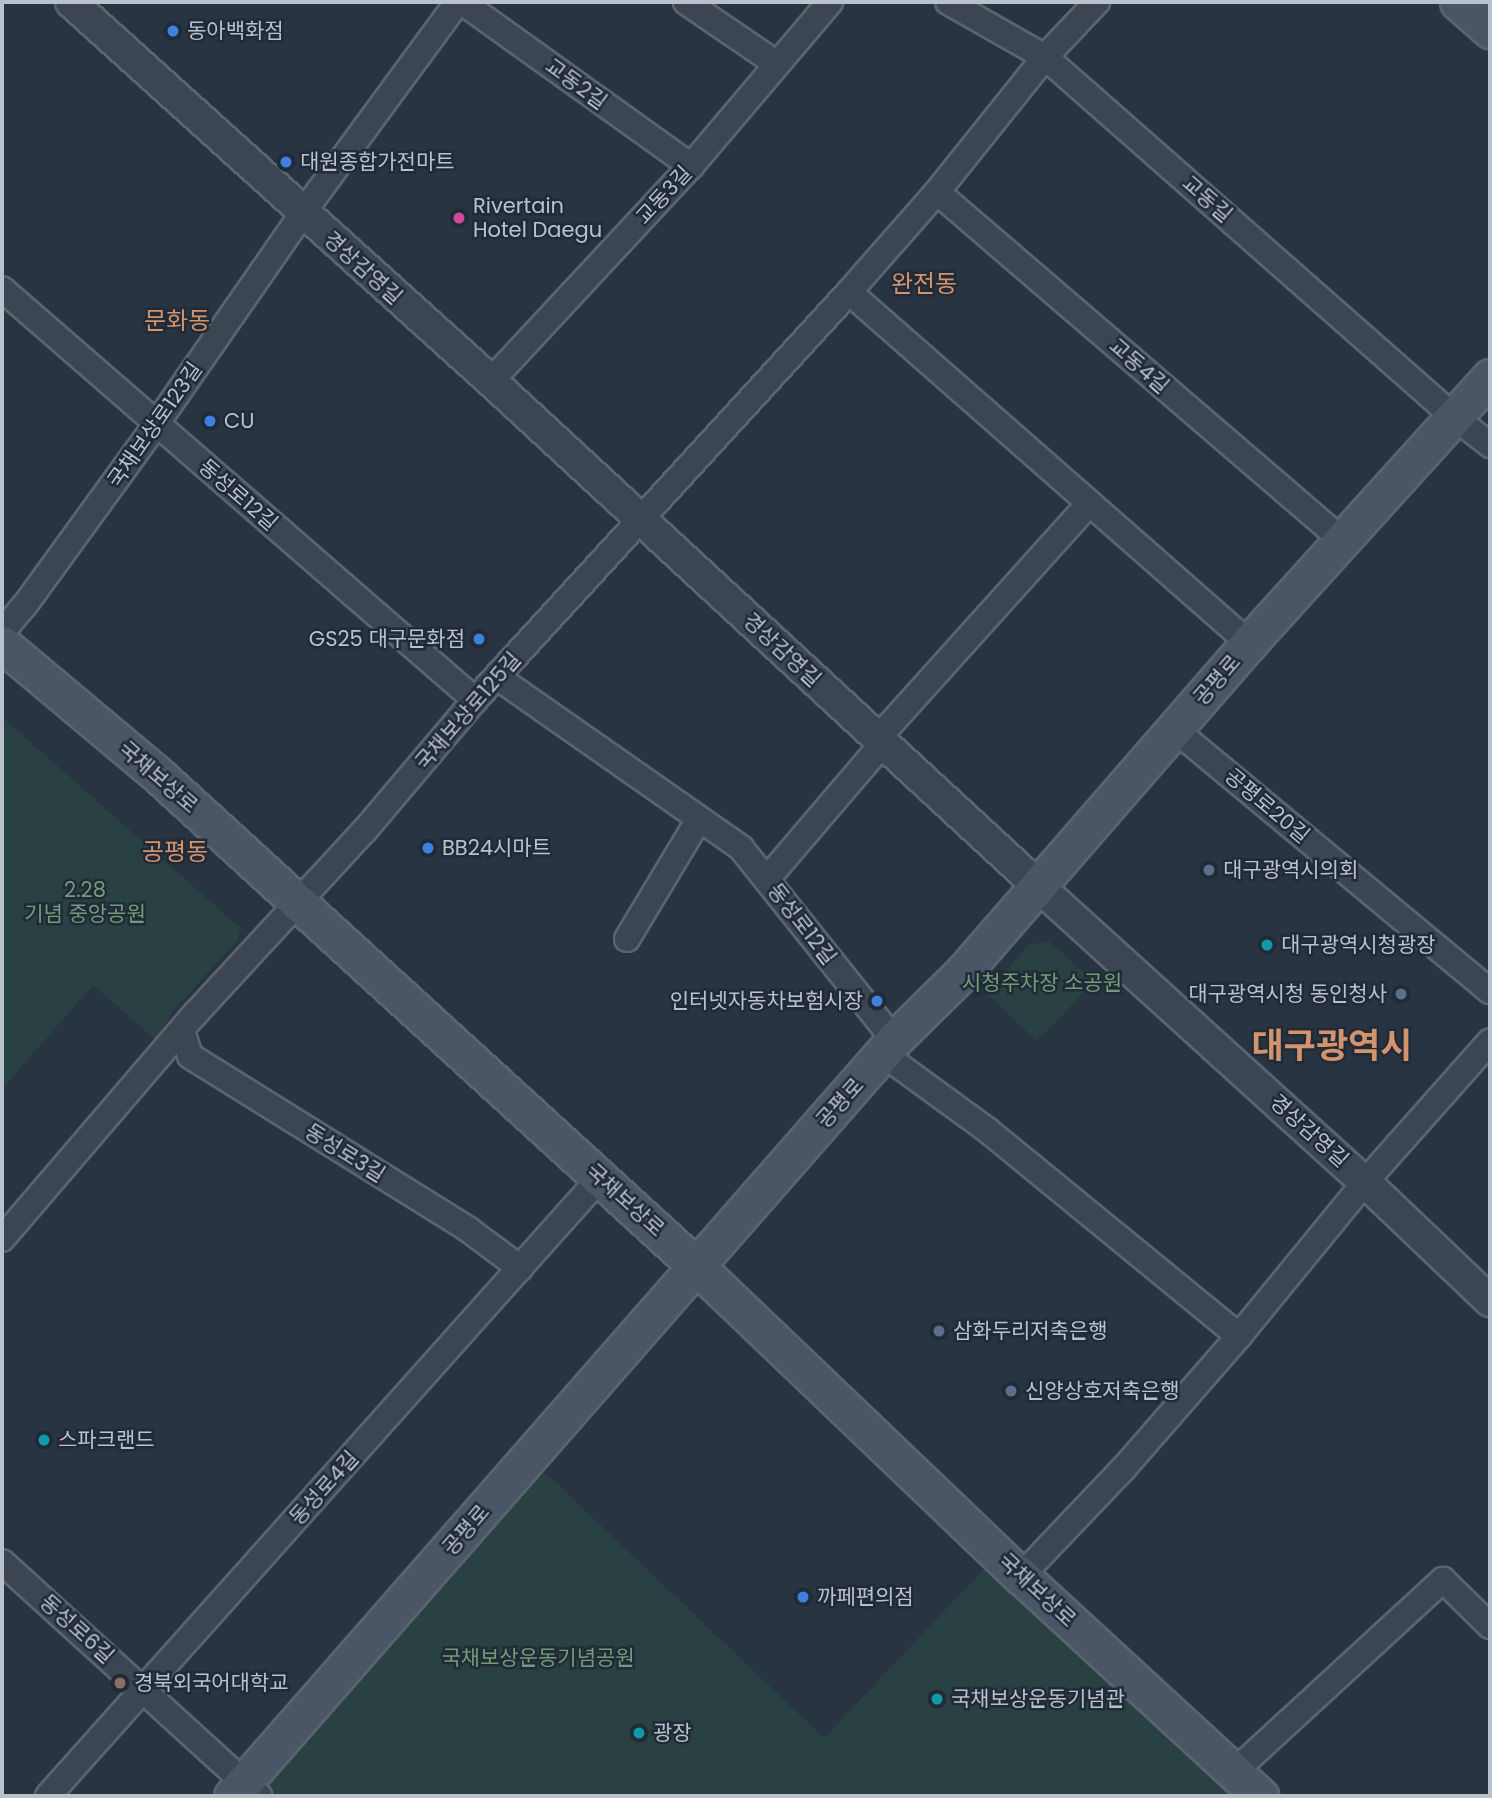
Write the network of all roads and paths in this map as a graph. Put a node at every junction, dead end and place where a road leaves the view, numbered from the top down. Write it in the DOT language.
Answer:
graph roads {
  1 [pos="71,2"];
  2 [pos="460,2"];
  3 [pos="686,2"];
  4 [pos="830,2"];
  5 [pos="948,2"];
  6 [pos="1097,2"];
  7 [pos="1458,2"];
  8 [pos="1490,30"];
  9 [pos="1045,57"];
  10 [pos="777,64"];
  11 [pos="691,166"];
  12 [pos="937,192"];
  13 [pos="302,214"];
  14 [pos="2,289"];
  15 [pos="849,292"];
  16 [pos="1490,377"];
  17 [pos="491,381"];
  18 [pos="1454,416"];
  19 [pos="157,423"];
  20 [pos="1490,445"];
  21 [pos="1089,503"];
  22 [pos="642,520"];
  23 [pos="1342,540"];
  24 [pos="2,632"];
  25 [pos="1249,643"];
  26 [pos="2,645"];
  27 [pos="497,677"];
  28 [pos="475,700"];
  29 [pos="1174,729"];
  30 [pos="881,741"];
  31 [pos="699,819"];
  32 [pos="767,879"];
  33 [pos="1038,886"];
  34 [pos="297,904"];
  35 [pos="627,939"];
  36 [pos="1490,991"];
  37 [pos="182,1031"];
  38 [pos="1490,1041"];
  39 [pos="889,1047"];
  40 [pos="600,1178"];
  41 [pos="1365,1182"];
  42 [pos="2,1239"];
  43 [pos="695,1265"];
  44 [pos="520,1268"];
  45 [pos="1490,1301"];
  46 [pos="1239,1336"];
  47 [pos="2,1562"];
  48 [pos="1021,1576"];
  49 [pos="1490,1626"];
  50 [pos="145,1690"];
  51 [pos="1234,1772"];
  52 [pos="244,1792"];
  53 [pos="48,1796"];
  54 [pos="1260,1796"];
  1 -- 13 [label="street, 경상감영길"];
  2 -- 11 [label="street, 교동2길"];
  2 -- 13 [label="street, 교동2길"];
  3 -- 10 [label="street"];
  4 -- 10 [label="street, 교동3길"];
  5 -- 9 [label="street, 교동길"];
  6 -- 9 [label="street"];
  7 -- 8 [label="main road"];
  9 -- 12 [label="street"];
  9 -- 18 [label="street, 교동길"];
  10 -- 11 [label="street, 교동3길"];
  11 -- 17 [label="street, 교동3길"];
  12 -- 15 [label="street"];
  12 -- 23 [label="street, 교동4길"];
  13 -- 17 [label="street, 경상감영길"];
  13 -- 19 [label="street, 국채보상로123길"];
  14 -- 19 [label="street, 동성로12길"];
  15 -- 21 [label="street"];
  15 -- 22 [label="street"];
  16 -- 18 [label="main road, 공평로"];
  17 -- 22 [label="street, 경상감영길"];
  18 -- 20 [label="street"];
  18 -- 23 [label="main road, 공평로"];
  19 -- 24 [label="street, 국채보상로123길"];
  19 -- 28 [label="street, 동성로12길"];
  21 -- 25 [label="street"];
  21 -- 30 [label="street"];
  22 -- 27 [label="street, 국채보상로125길"];
  22 -- 30 [label="street, 경상감영길"];
  23 -- 25 [label="main road, 공평로"];
  25 -- 29 [label="main road, 공평로"];
  26 -- 34 [label="main road, 국채보상로"];
  27 -- 28 [label="street, 국채보상로125길"];
  27 -- 31 [label="street, 동성로12길"];
  28 -- 34 [label="street, 국채보상로125길"];
  29 -- 33 [label="main road, 공평로"];
  29 -- 36 [label="street, 공평로20길"];
  30 -- 32 [label="street"];
  30 -- 33 [label="street, 경상감영길"];
  31 -- 32 [label="street, 동성로12길"];
  31 -- 35 [label="street"];
  32 -- 39 [label="street, 동성로12길"];
  33 -- 39 [label="main road, 공평로"];
  33 -- 41 [label="street, 경상감영길"];
  34 -- 37 [label="street"];
  34 -- 40 [label="main road, 국채보상로"];
  37 -- 42 [label="street"];
  37 -- 44 [label="street, 동성로3길"];
  38 -- 41 [label="street"];
  39 -- 43 [label="main road, 공평로"];
  39 -- 46 [label="street, 동성로12길"];
  40 -- 43 [label="main road, 국채보상로"];
  40 -- 44 [label="street, 동성로4길"];
  41 -- 45 [label="street, 경상감영길"];
  41 -- 46 [label="street"];
  43 -- 48 [label="main road, 국채보상로"];
  43 -- 52 [label="main road, 공평로"];
  44 -- 50 [label="street, 동성로4길"];
  46 -- 48 [label="street"];
  47 -- 50 [label="street, 동성로6길"];
  48 -- 51 [label="main road, 국채보상로"];
  49 -- 51 [label="street"];
  50 -- 52 [label="street, 동성로6길"];
  50 -- 53 [label="street, 동성로4길"];
  51 -- 54 [label="main road, 국채보상로"];
}
